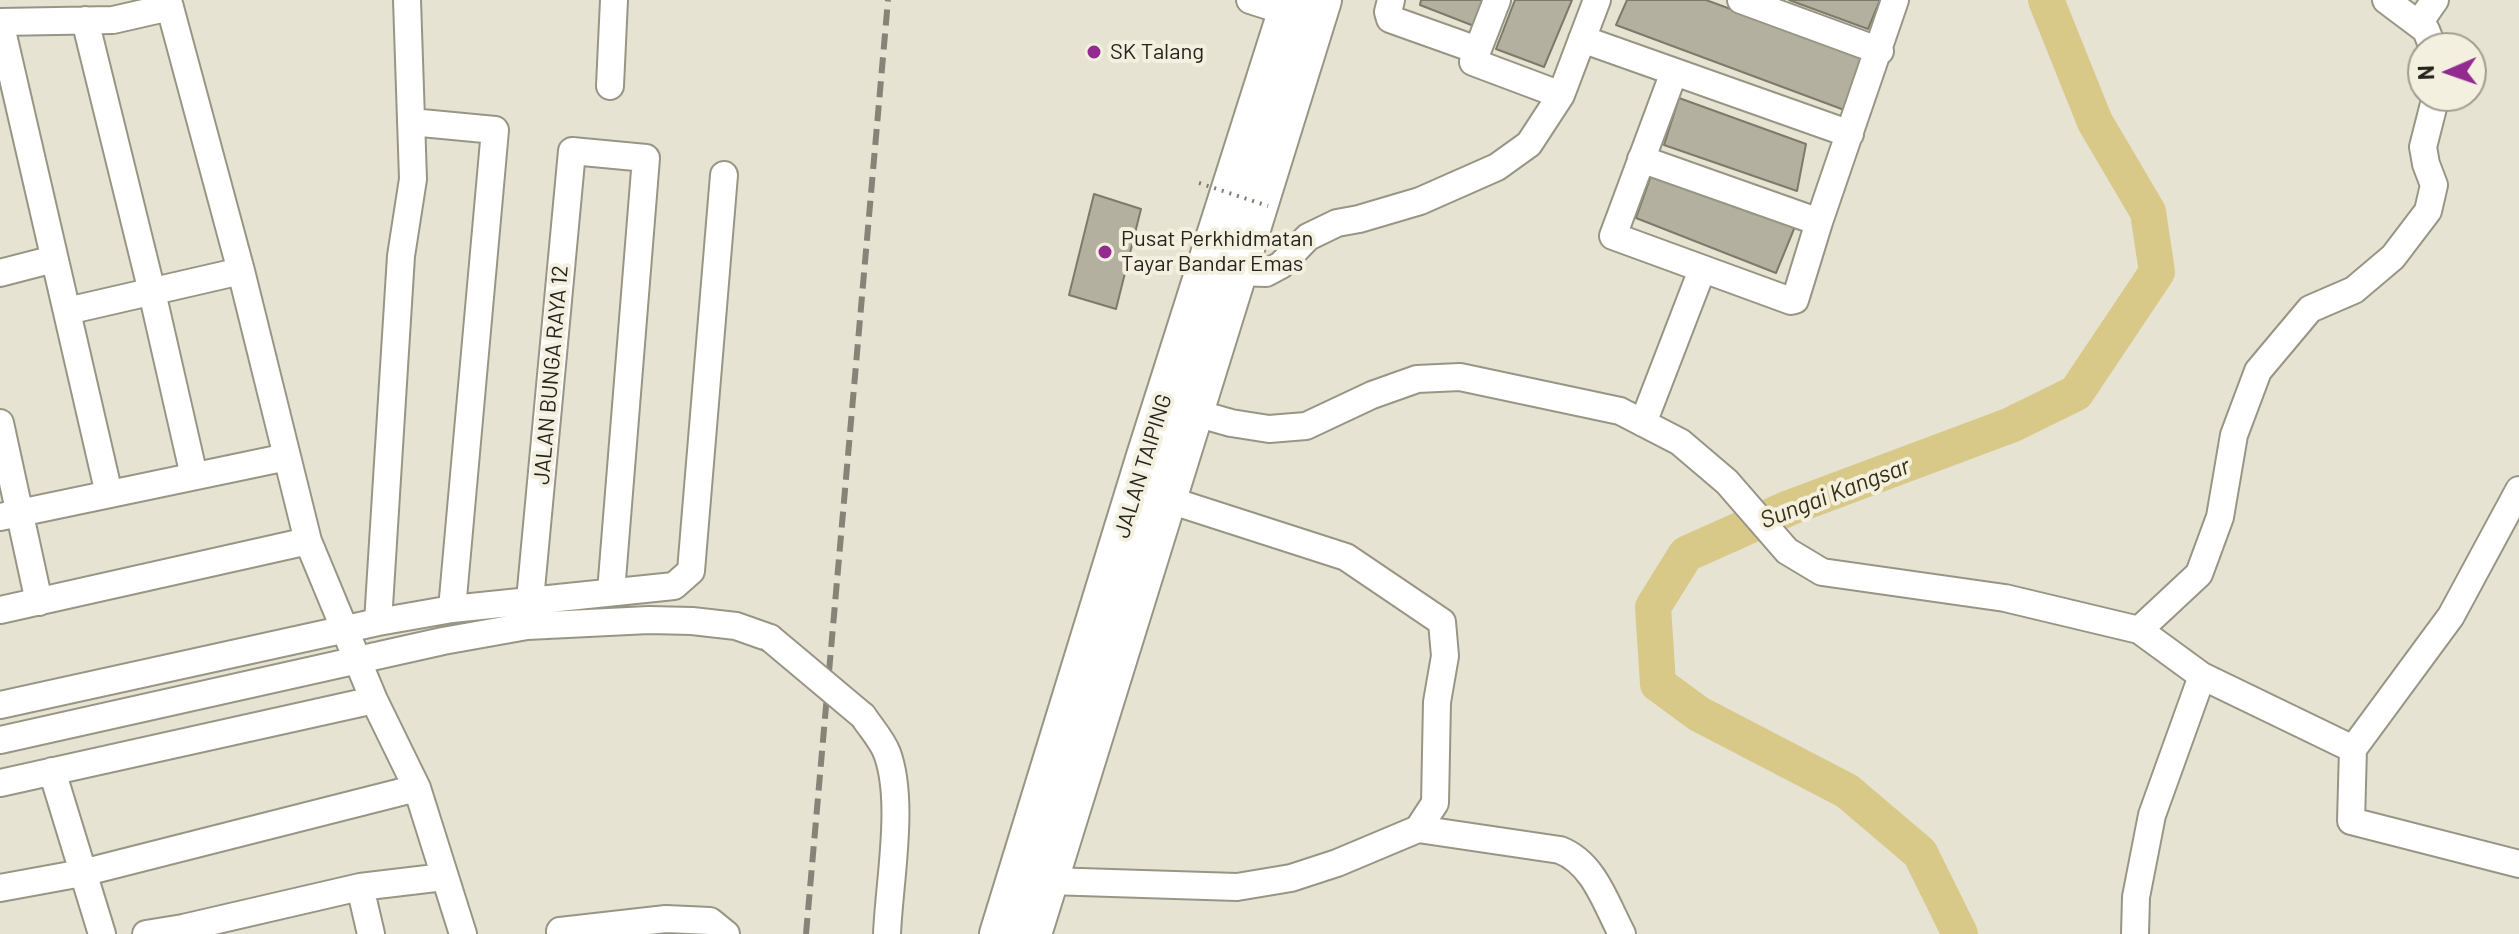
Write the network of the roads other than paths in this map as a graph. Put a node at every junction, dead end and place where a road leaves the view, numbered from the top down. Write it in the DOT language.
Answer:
graph roads {
  1 [pos="407,0"];
  2 [pos="614,0"];
  3 [pos="1250,0"];
  4 [pos="1497,0"];
  5 [pos="1597,0"];
  6 [pos="1741,0"];
  7 [pos="1895,0"];
  8 [pos="2386,0"];
  9 [pos="2435,0"];
  10 [pos="169,4"];
  11 [pos="1304,8"];
  12 [pos="1391,9"];
  13 [pos="85,20"];
  14 [pos="0,22"];
  15 [pos="2419,23"];
  16 [pos="2427,32"];
  17 [pos="1582,39"];
  18 [pos="1477,50"];
  19 [pos="1880,51"];
  20 [pos="1674,72"];
  21 [pos="610,86"];
  22 [pos="1561,95"];
  23 [pos="2432,112"];
  24 [pos="411,122"];
  25 [pos="1850,134"];
  26 [pos="1641,159"];
  27 [pos="724,175"];
  28 [pos="1819,222"];
  29 [pos="54,259"];
  30 [pos="1702,270"];
  31 [pos="241,271"];
  32 [pos="1237,272"];
  33 [pos="0,273"];
  34 [pos="152,292"];
  35 [pos="67,311"];
  36 [pos="1178,408"];
  37 [pos="0,423"];
  38 [pos="1643,423"];
  39 [pos="287,457"];
  40 [pos="194,476"];
  41 [pos="2519,490"];
  42 [pos="109,494"];
  43 [pos="1166,499"];
  44 [pos="10,514"];
  45 [pos="308,541"];
  46 [pos="611,592"];
  47 [pos="530,600"];
  48 [pos="39,602"];
  49 [pos="452,609"];
  50 [pos="0,610"];
  51 [pos="378,622"];
  52 [pos="343,628"];
  53 [pos="2139,630"];
  54 [pos="358,661"];
  55 [pos="2202,676"];
  56 [pos="374,700"];
  57 [pos="0,705"];
  58 [pos="0,740"];
  59 [pos="2353,749"];
  60 [pos="52,771"];
  61 [pos="0,783"];
  62 [pos="417,788"];
  63 [pos="1418,829"];
  64 [pos="2519,864"];
  65 [pos="82,873"];
  66 [pos="444,877"];
  67 [pos="1049,881"];
  68 [pos="360,887"];
  69 [pos="0,888"];
  70 [pos="184,931"];
  71 [pos="560,931"];
  72 [pos="102,934"];
  73 [pos="146,934"];
  74 [pos="371,934"];
  75 [pos="463,934"];
  76 [pos="726,934"];
  77 [pos="887,934"];
  78 [pos="999,934"];
  79 [pos="1032,934"];
  80 [pos="1622,934"];
  81 [pos="2135,934"];
  1 -- 24 [label="street"];
  2 -- 21 [label="street"];
  3 -- 11 [label="street"];
  4 -- 18 [label="street"];
  5 -- 17 [label="street"];
  6 -- 19 [label="street"];
  7 -- 19 [label="street"];
  8 -- 15 [label="street"];
  9 -- 15 [label="street"];
  10 -- 13 [label="street"];
  10 -- 31 [label="street"];
  11 -- 32 [label="highway, JALAN TAIPING"];
  11 -- 36 [label="highway, JALAN TAIPING"];
  12 -- 18 [label="street"];
  13 -- 14 [label="street"];
  13 -- 34 [label="street"];
  14 -- 29 [label="street"];
  15 -- 16 [label="street"];
  17 -- 20 [label="street"];
  17 -- 22 [label="street"];
  18 -- 22 [label="street"];
  19 -- 25 [label="street"];
  20 -- 25 [label="street"];
  20 -- 26 [label="street"];
  22 -- 32 [label="street"];
  23 -- 53 [label="street"];
  24 -- 49 [label="street"];
  24 -- 51 [label="street"];
  25 -- 28 [label="street"];
  26 -- 28 [label="street"];
  26 -- 30 [label="street"];
  27 -- 46 [label="street"];
  28 -- 30 [label="street"];
  29 -- 33 [label="street"];
  29 -- 35 [label="street"];
  30 -- 38 [label="street"];
  31 -- 34 [label="street"];
  31 -- 39 [label="street"];
  32 -- 36 [label="highway, JALAN TAIPING"];
  34 -- 35 [label="street"];
  34 -- 40 [label="street"];
  35 -- 42 [label="street"];
  36 -- 38 [label="street"];
  36 -- 43 [label="highway, JALAN TAIPING"];
  36 -- 78 [label="highway, JALAN TAIPING"];
  37 -- 44 [label="street"];
  38 -- 53 [label="street"];
  39 -- 40 [label="street"];
  39 -- 45 [label="street"];
  40 -- 42 [label="street"];
  41 -- 59 [label="street"];
  42 -- 44 [label="street"];
  43 -- 63 [label="street"];
  43 -- 67 [label="highway, JALAN TAIPING"];
  44 -- 48 [label="street"];
  45 -- 48 [label="street"];
  45 -- 52 [label="street"];
  46 -- 47 [label="street"];
  46 -- 47 [label="street, JALAN BUNGA RAYA 12"];
  47 -- 49 [label="street"];
  48 -- 50 [label="street"];
  49 -- 51 [label="street"];
  51 -- 52 [label="street"];
  52 -- 54 [label="street"];
  52 -- 57 [label="street"];
  53 -- 55 [label="street"];
  54 -- 56 [label="street"];
  54 -- 58 [label="street"];
  54 -- 77 [label="street, bridge"];
  55 -- 59 [label="street"];
  55 -- 81 [label="street"];
  56 -- 60 [label="street"];
  56 -- 62 [label="street"];
  59 -- 64 [label="street"];
  60 -- 61 [label="street"];
  60 -- 65 [label="street"];
  62 -- 65 [label="street"];
  62 -- 66 [label="street"];
  63 -- 67 [label="street"];
  63 -- 80 [label="street"];
  65 -- 69 [label="street"];
  65 -- 72 [label="street"];
  66 -- 68 [label="street"];
  66 -- 75 [label="street"];
  67 -- 79 [label="highway, JALAN TAIPING"];
  68 -- 70 [label="street"];
  68 -- 74 [label="street"];
  70 -- 73 [label="street"];
  71 -- 76 [label="street"];
}
